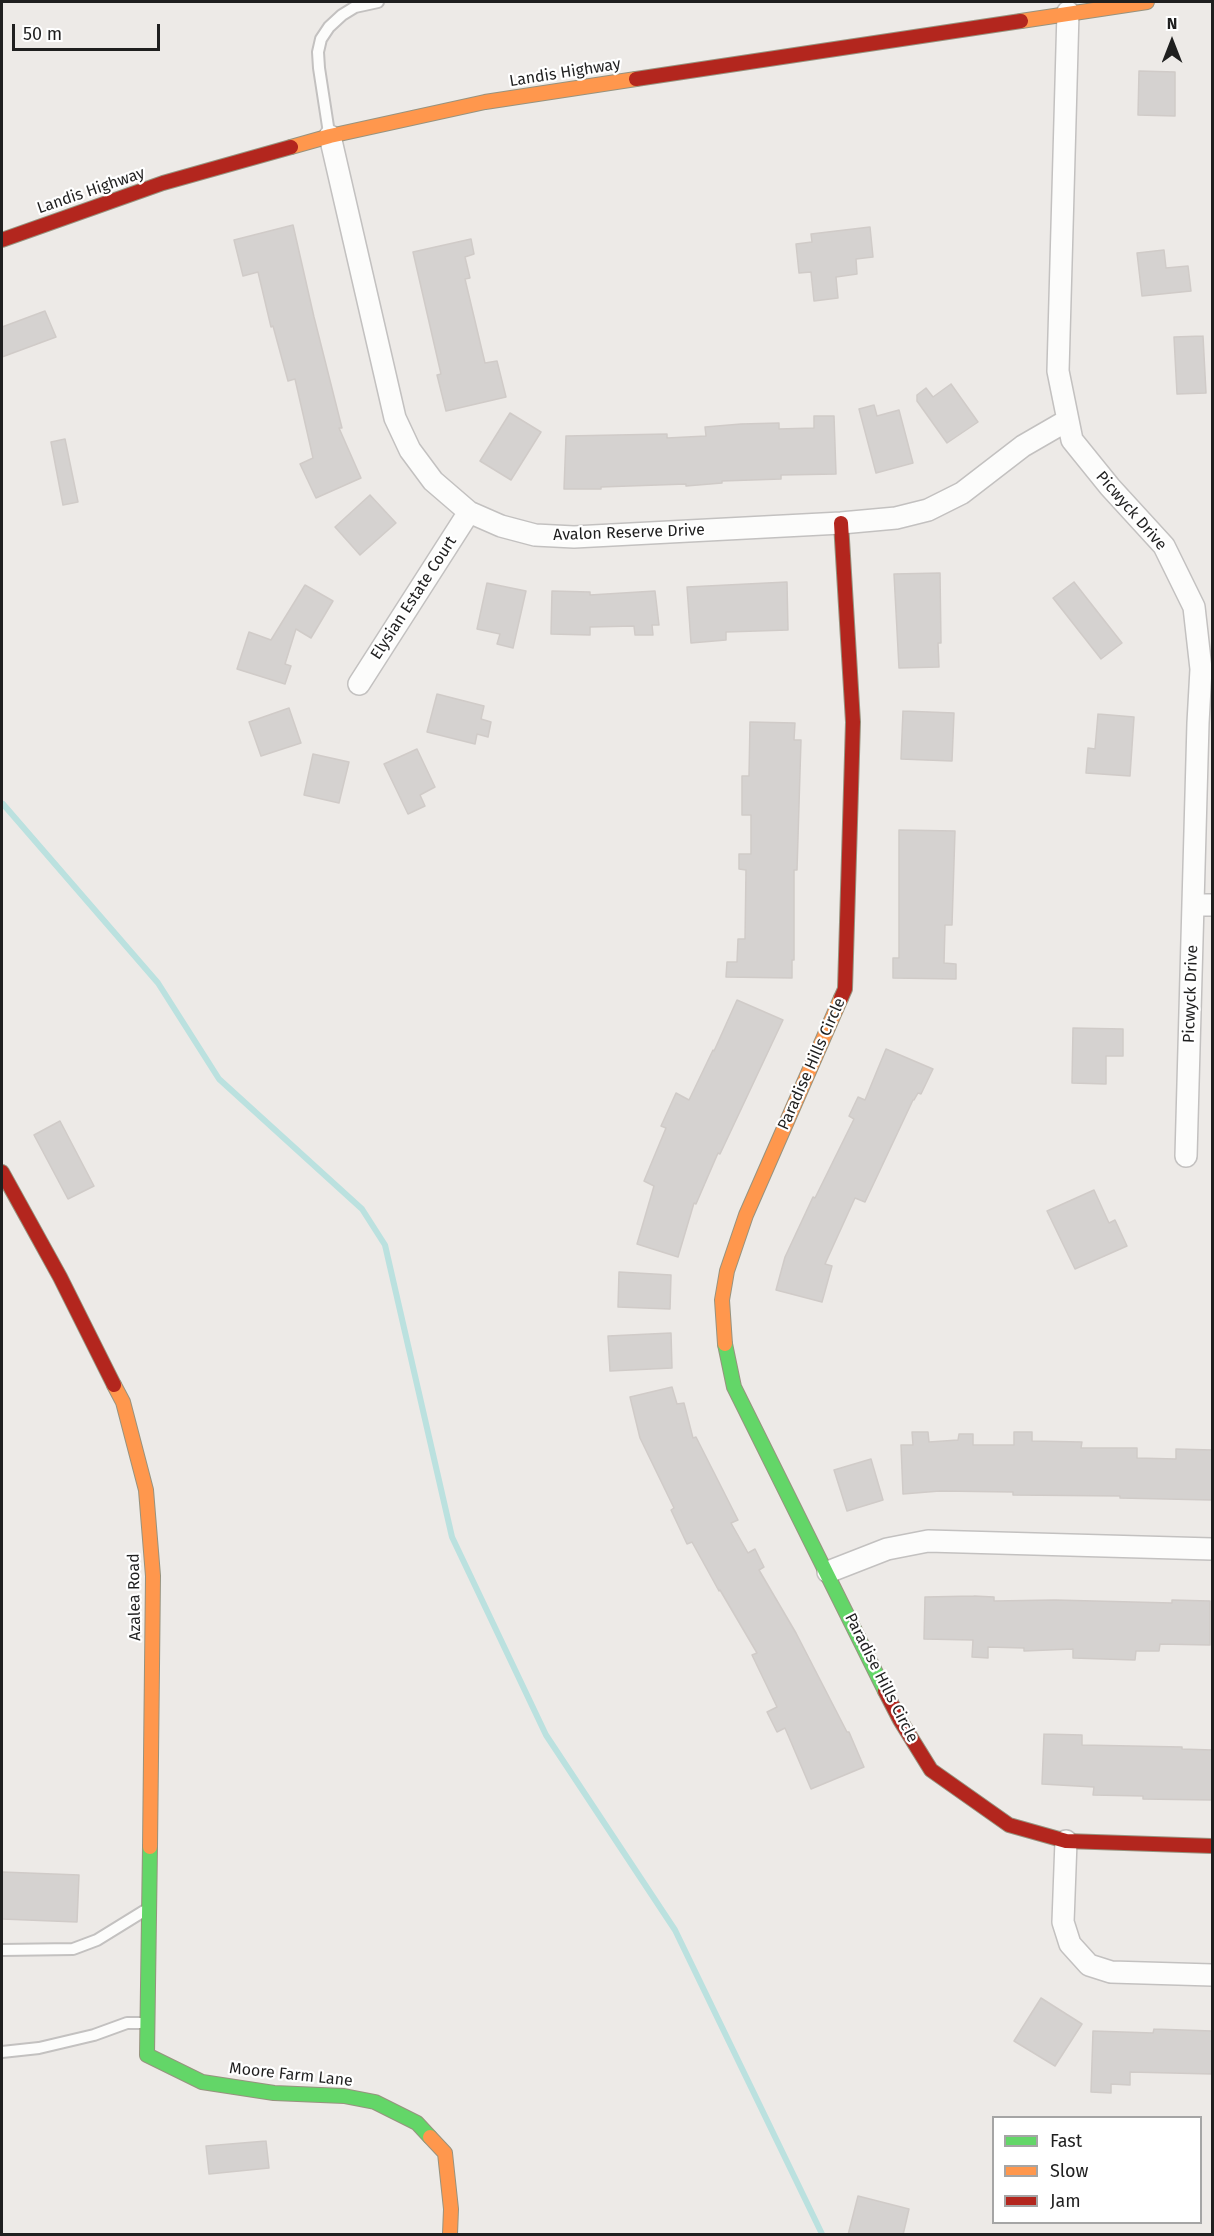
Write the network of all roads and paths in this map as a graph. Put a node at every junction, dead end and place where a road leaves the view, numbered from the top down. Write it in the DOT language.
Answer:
graph roads {
  1 [pos="378,2"];
  2 [pos="1147,2"];
  3 [pos="1068,12"];
  4 [pos="330,136"];
  5 [pos="2,240"];
  6 [pos="1068,420"];
  7 [pos="469,512"];
  8 [pos="841,523"];
  9 [pos="359,684"];
  10 [pos="1203,905"];
  11 [pos="1186,1156"];
  12 [pos="2,1172"];
  13 [pos="1212,1549"];
  14 [pos="828,1572"];
  15 [pos="1066,1842"];
  16 [pos="1212,1846"];
  17 [pos="149,1908"];
  18 [pos="2,1950"];
  19 [pos="1212,1975"];
  20 [pos="147,2022"];
  21 [pos="2,2052"];
  22 [pos="147,2055"];
  23 [pos="450,2235"];
  1 -- 4 [label="lane"];
  2 -- 3 [label="street, Landis Highway"];
  3 -- 4 [label="street, Landis Highway"];
  3 -- 6 [label="street, Picwyck Drive"];
  4 -- 5 [label="street, Landis Highway"];
  4 -- 7 [label="street, Avalon Reserve Drive"];
  6 -- 8 [label="street, Avalon Reserve Drive"];
  6 -- 10 [label="street, Picwyck Drive"];
  7 -- 8 [label="street, Avalon Reserve Drive"];
  7 -- 9 [label="street, Elysian Estate Court"];
  8 -- 14 [label="street, Paradise Hills Circle"];
  10 -- 11 [label="street, Picwyck Drive"];
  12 -- 17 [label="street, Azalea Road"];
  13 -- 14 [label="street"];
  14 -- 15 [label="street, Paradise Hills Circle"];
  15 -- 16 [label="street, Paradise Hills Circle"];
  15 -- 19 [label="street"];
  17 -- 18 [label="lane"];
  17 -- 20 [label="street, Azalea Road"];
  20 -- 21 [label="lane"];
  20 -- 22 [label="street, Azalea Road"];
  22 -- 23 [label="street, Moore Farm Lane"];
}
